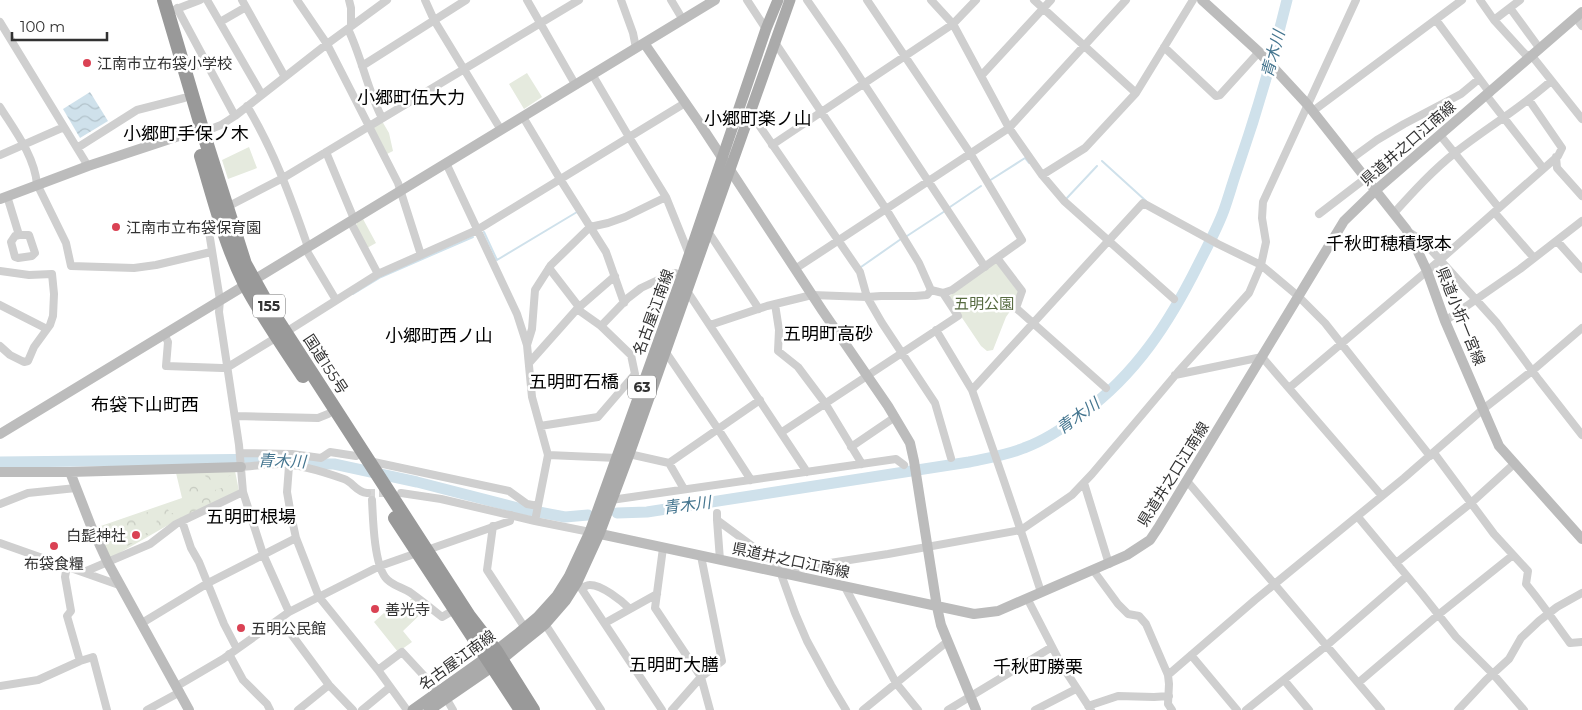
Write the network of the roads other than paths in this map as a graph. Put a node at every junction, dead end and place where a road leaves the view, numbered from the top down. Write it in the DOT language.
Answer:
graph roads {
  1 [pos="154,0"];
  2 [pos="200,0"];
  3 [pos="207,0"];
  4 [pos="297,0"];
  5 [pos="350,0"];
  6 [pos="387,0"];
  7 [pos="425,0"];
  8 [pos="466,0"];
  9 [pos="527,0"];
  10 [pos="579,0"];
  11 [pos="621,0"];
  12 [pos="671,0"];
  13 [pos="716,0"];
  14 [pos="747,0"];
  15 [pos="778,0"];
  16 [pos="790,0"];
  17 [pos="807,0"];
  18 [pos="867,0"];
  19 [pos="931,0"];
  20 [pos="976,0"];
  21 [pos="1034,0"];
  22 [pos="1051,0"];
  23 [pos="1126,0"];
  24 [pos="1193,0"];
  25 [pos="1202,0"];
  26 [pos="1356,0"];
  27 [pos="1462,0"];
  28 [pos="1480,0"];
  29 [pos="1520,0"];
  30 [pos="244,4"];
  31 [pos="170,7"];
  32 [pos="1510,8"];
  33 [pos="1043,9"];
  34 [pos="1580,19"];
  35 [pos="434,20"];
  36 [pos="682,20"];
  37 [pos="1436,20"];
  38 [pos="1494,20"];
  39 [pos="0,22"];
  40 [pos="220,22"];
  41 [pos="540,23"];
  42 [pos="953,24"];
  43 [pos="350,27"];
  44 [pos="766,29"];
  45 [pos="774,41"];
  46 [pos="327,44"];
  47 [pos="640,45"];
  48 [pos="1083,47"];
  49 [pos="1164,47"];
  50 [pos="1536,53"];
  51 [pos="1261,54"];
  52 [pos="906,57"];
  53 [pos="206,61"];
  54 [pos="362,66"];
  55 [pos="464,69"];
  56 [pos="185,72"];
  57 [pos="592,74"];
  58 [pos="285,76"];
  59 [pos="981,76"];
  60 [pos="1479,79"];
  61 [pos="1551,81"];
  62 [pos="575,84"];
  63 [pos="865,84"];
  64 [pos="1136,93"];
  65 [pos="1488,94"];
  66 [pos="262,95"];
  67 [pos="184,98"];
  68 [pos="1529,100"];
  69 [pos="685,103"];
  70 [pos="247,106"];
  71 [pos="0,107"];
  72 [pos="1310,107"];
  73 [pos="750,112"];
  74 [pos="821,113"];
  75 [pos="235,116"];
  76 [pos="523,116"];
  77 [pos="1503,117"];
  78 [pos="382,118"];
  79 [pos="1582,118"];
  80 [pos="64,127"];
  81 [pos="368,127"];
  82 [pos="1009,128"];
  83 [pos="501,130"];
  84 [pos="198,132"];
  85 [pos="1440,135"];
  86 [pos="629,137"];
  87 [pos="24,145"];
  88 [pos="772,145"];
  89 [pos="77,148"];
  90 [pos="326,152"];
  91 [pos="970,153"];
  92 [pos="1454,153"];
  93 [pos="0,155"];
  94 [pos="1556,157"];
  95 [pos="722,158"];
  96 [pos="1351,159"];
  97 [pos="446,163"];
  98 [pos="88,166"];
  99 [pos="1543,168"];
  100 [pos="730,170"];
  101 [pos="1042,175"];
  102 [pos="284,178"];
  103 [pos="1366,178"];
  104 [pos="560,179"];
  105 [pos="929,181"];
  106 [pos="37,184"];
  107 [pos="1376,190"];
  108 [pos="401,191"];
  109 [pos="1582,196"];
  110 [pos="666,197"];
  111 [pos="3,198"];
  112 [pos="228,207"];
  113 [pos="886,209"];
  114 [pos="1497,210"];
  115 [pos="1394,213"];
  116 [pos="1319,214"];
  117 [pos="352,220"];
  118 [pos="221,221"];
  119 [pos="1582,221"];
  120 [pos="590,227"];
  121 [pos="1406,229"];
  122 [pos="477,230"];
  123 [pos="19,235"];
  124 [pos="706,235"];
  125 [pos="839,240"];
  126 [pos="1109,240"];
  127 [pos="1557,241"];
  128 [pos="307,247"];
  129 [pos="211,252"];
  130 [pos="689,254"];
  131 [pos="421,255"];
  132 [pos="997,258"];
  133 [pos="1534,258"];
  134 [pos="1440,260"];
  135 [pos="1261,265"];
  136 [pos="985,267"];
  137 [pos="549,268"];
  138 [pos="795,269"];
  139 [pos="1582,269"];
  140 [pos="0,271"];
  141 [pos="1427,271"];
  142 [pos="378,274"];
  143 [pos="615,276"];
  144 [pos="682,276"];
  145 [pos="250,282"];
  146 [pos="932,290"];
  147 [pos="686,291"];
  148 [pos="943,293"];
  149 [pos="812,295"];
  150 [pos="1298,296"];
  151 [pos="867,297"];
  152 [pos="1174,299"];
  153 [pos="220,300"];
  154 [pos="336,300"];
  155 [pos="1476,300"];
  156 [pos="624,303"];
  157 [pos="775,304"];
  158 [pos="0,305"];
  159 [pos="578,308"];
  160 [pos="759,309"];
  161 [pos="1445,320"];
  162 [pos="1033,323"];
  163 [pos="710,325"];
  164 [pos="601,326"];
  165 [pos="1582,328"];
  166 [pos="47,329"];
  167 [pos="936,330"];
  168 [pos="164,334"];
  169 [pos="281,334"];
  170 [pos="1341,343"];
  171 [pos="527,344"];
  172 [pos="0,346"];
  173 [pos="664,351"];
  174 [pos="902,353"];
  175 [pos="1262,356"];
  176 [pos="529,363"];
  177 [pos="228,367"];
  178 [pos="1532,371"];
  179 [pos="868,375"];
  180 [pos="1175,375"];
  181 [pos="624,387"];
  182 [pos="1106,388"];
  183 [pos="1289,388"];
  184 [pos="972,390"];
  185 [pos="641,392"];
  186 [pos="760,400"];
  187 [pos="825,403"];
  188 [pos="1482,410"];
  189 [pos="328,414"];
  190 [pos="235,416"];
  191 [pos="895,417"];
  192 [pos="540,426"];
  193 [pos="718,429"];
  194 [pos="782,432"];
  195 [pos="0,434"];
  196 [pos="1582,435"];
  197 [pos="851,447"];
  198 [pos="240,454"];
  199 [pos="629,454"];
  200 [pos="1432,454"];
  201 [pos="548,455"];
  202 [pos="617,458"];
  203 [pos="951,458"];
  204 [pos="363,460"];
  205 [pos="669,463"];
  206 [pos="862,464"];
  207 [pos="1514,464"];
  208 [pos="241,466"];
  209 [pos="289,466"];
  210 [pos="904,466"];
  211 [pos="0,472"];
  212 [pos="70,472"];
  213 [pos="807,472"];
  214 [pos="751,480"];
  215 [pos="1187,481"];
  216 [pos="1084,483"];
  217 [pos="374,486"];
  218 [pos="76,488"];
  219 [pos="684,489"];
  220 [pos="243,492"];
  221 [pos="401,494"];
  222 [pos="1382,496"];
  223 [pos="372,500"];
  224 [pos="611,500"];
  225 [pos="1470,502"];
  226 [pos="0,504"];
  227 [pos="537,507"];
  228 [pos="511,515"];
  229 [pos="1358,517"];
  230 [pos="535,519"];
  231 [pos="182,521"];
  232 [pos="493,526"];
  233 [pos="1021,530"];
  234 [pos="594,533"];
  235 [pos="296,538"];
  236 [pos="1582,539"];
  237 [pos="0,543"];
  238 [pos="928,546"];
  239 [pos="663,548"];
  240 [pos="422,552"];
  241 [pos="263,554"];
  242 [pos="1513,554"];
  243 [pos="701,556"];
  244 [pos="720,560"];
  245 [pos="108,563"];
  246 [pos="1396,563"];
  247 [pos="1109,564"];
  248 [pos="67,566"];
  249 [pos="380,566"];
  250 [pos="1093,570"];
  251 [pos="84,572"];
  252 [pos="781,574"];
  253 [pos="1407,576"];
  254 [pos="208,583"];
  255 [pos="1275,584"];
  256 [pos="120,585"];
  257 [pos="580,585"];
  258 [pos="845,587"];
  259 [pos="1041,592"];
  260 [pos="1582,593"];
  261 [pos="657,594"];
  262 [pos="319,597"];
  263 [pos="1027,598"];
  264 [pos="937,607"];
  265 [pos="630,609"];
  266 [pos="454,610"];
  267 [pos="289,612"];
  268 [pos="1438,614"];
  269 [pos="1548,614"];
  270 [pos="280,619"];
  271 [pos="142,622"];
  272 [pos="605,623"];
  273 [pos="545,624"];
  274 [pos="525,628"];
  275 [pos="948,641"];
  276 [pos="1582,642"];
  277 [pos="1326,646"];
  278 [pos="1052,647"];
  279 [pos="237,649"];
  280 [pos="229,654"];
  281 [pos="1191,655"];
  282 [pos="494,659"];
  283 [pos="80,661"];
  284 [pos="378,670"];
  285 [pos="1493,674"];
  286 [pos="1168,675"];
  287 [pos="701,676"];
  288 [pos="1284,680"];
  289 [pos="896,683"];
  290 [pos="1358,683"];
  291 [pos="328,685"];
  292 [pos="0,686"];
  293 [pos="390,687"];
  294 [pos="178,689"];
  295 [pos="1076,689"];
  296 [pos="442,695"];
  297 [pos="1169,696"];
  298 [pos="970,697"];
  299 [pos="1089,708"];
  300 [pos="107,710"];
  301 [pos="147,710"];
  302 [pos="189,710"];
  303 [pos="270,710"];
  304 [pos="297,710"];
  305 [pos="353,710"];
  306 [pos="362,710"];
  307 [pos="407,710"];
  308 [pos="413,710"];
  309 [pos="429,710"];
  310 [pos="453,710"];
  311 [pos="521,710"];
  312 [pos="533,710"];
  313 [pos="600,710"];
  314 [pos="662,710"];
  315 [pos="672,710"];
  316 [pos="710,710"];
  317 [pos="846,710"];
  318 [pos="863,710"];
  319 [pos="918,710"];
  320 [pos="948,710"];
  321 [pos="976,710"];
  322 [pos="1035,710"];
  323 [pos="1172,710"];
  324 [pos="1237,710"];
  325 [pos="1246,710"];
  326 [pos="1308,710"];
  327 [pos="1381,710"];
  328 [pos="1458,710"];
  329 [pos="1524,710"];
  1 -- 67 [label="highway, 国道155号 / 155"];
  2 -- 31 [label="street"];
  3 -- 40 [label="street"];
  4 -- 46 [label="street"];
  5 -- 43 [label="street"];
  6 -- 43 [label="street"];
  7 -- 35 [label="street"];
  8 -- 35 [label="street"];
  9 -- 41 [label="street"];
  10 -- 41 [label="street"];
  11 -- 47 [label="street"];
  12 -- 36 [label="street"];
  13 -- 36 [label="street"];
  14 -- 44 [label="street"];
  15 -- 44 [label="main road, 名古屋江南線 / 63"];
  16 -- 45 [label="main road, 名古屋江南線 / 63"];
  17 -- 63 [label="street"];
  18 -- 52 [label="street"];
  19 -- 42 [label="street"];
  20 -- 42 [label="street"];
  21 -- 33 [label="street"];
  22 -- 33 [label="street"];
  23 -- 48 [label="street"];
  24 -- 49 [label="street"];
  25 -- 51 [label="street, 県道小折一宮線"];
  26 -- 72 [label="street"];
  27 -- 37 [label="street"];
  28 -- 38 [label="street"];
  29 -- 32 [label="street"];
  30 -- 40 [label="street"];
  30 -- 58 [label="street"];
  31 -- 53 [label="street"];
  31 -- 56 [label="highway, 国道155号 / 155"];
  32 -- 38 [label="street"];
  32 -- 50 [label="street"];
  33 -- 48 [label="street"];
  33 -- 59 [label="street"];
  34 -- 50 [label="street, 県道井之口江南線"];
  35 -- 54 [label="street"];
  35 -- 55 [label="street"];
  36 -- 47 [label="street"];
  37 -- 60 [label="street"];
  37 -- 72 [label="street"];
  38 -- 50 [label="street"];
  39 -- 80 [label="street"];
  40 -- 66 [label="street"];
  41 -- 55 [label="street"];
  41 -- 62 [label="street"];
  42 -- 52 [label="street"];
  42 -- 59 [label="street"];
  43 -- 46 [label="street"];
  43 -- 54 [label="street"];
  44 -- 95 [label="main road, 名古屋江南線 / 63"];
  45 -- 73 [label="main road, 名古屋江南線 / 63"];
  45 -- 74 [label="street"];
  46 -- 58 [label="street"];
  46 -- 81 [label="street"];
  47 -- 57 [label="street"];
  47 -- 69 [label="street"];
  48 -- 64 [label="street"];
  48 -- 82 [label="street"];
  49 -- 51 [label="street"];
  49 -- 64 [label="street"];
  50 -- 61 [label="street"];
  50 -- 65 [label="street, 県道井之口江南線"];
  51 -- 72 [label="street, 県道小折一宮線"];
  52 -- 63 [label="street"];
  52 -- 91 [label="street"];
  53 -- 56 [label="street"];
  53 -- 75 [label="street"];
  54 -- 78 [label="street"];
  55 -- 78 [label="street"];
  55 -- 83 [label="street"];
  56 -- 84 [label="highway, 国道155号 / 155"];
  57 -- 62 [label="street"];
  57 -- 86 [label="street"];
  58 -- 66 [label="street"];
  59 -- 82 [label="street"];
  60 -- 65 [label="street"];
  60 -- 96 [label="street"];
  61 -- 68 [label="street"];
  61 -- 79 [label="street"];
  62 -- 76 [label="street"];
  63 -- 74 [label="street"];
  63 -- 105 [label="street"];
  64 -- 101 [label="street"];
  65 -- 77 [label="street"];
  65 -- 85 [label="street, 県道井之口江南線"];
  66 -- 70 [label="street"];
  67 -- 84 [label="highway, 国道155号 / 155"];
  67 -- 89 [label="street"];
  68 -- 77 [label="street"];
  68 -- 94 [label="street"];
  69 -- 86 [label="street"];
  69 -- 95 [label="street"];
  70 -- 75 [label="street"];
  70 -- 102 [label="street"];
  71 -- 87 [label="street"];
  72 -- 96 [label="street, 県道小折一宮線"];
  72 -- 135 [label="street"];
  73 -- 88 [label="street"];
  73 -- 100 [label="main road, 名古屋江南線 / 63"];
  74 -- 88 [label="street"];
  74 -- 113 [label="street"];
  75 -- 84 [label="street"];
  76 -- 83 [label="street"];
  76 -- 104 [label="street"];
  77 -- 92 [label="street"];
  77 -- 99 [label="street"];
  78 -- 81 [label="street"];
  80 -- 87 [label="street"];
  80 -- 89 [label="street"];
  81 -- 90 [label="street"];
  81 -- 108 [label="street"];
  82 -- 91 [label="street"];
  82 -- 101 [label="street"];
  83 -- 97 [label="street"];
  84 -- 98 [label="street"];
  84 -- 112 [label="highway, 国道155号 / 155"];
  84 -- 118 [label="highway, 国道155号 / 155"];
  85 -- 92 [label="street"];
  85 -- 107 [label="street, 県道井之口江南線"];
  86 -- 104 [label="street"];
  86 -- 110 [label="street"];
  87 -- 93 [label="street"];
  87 -- 106 [label="street"];
  88 -- 125 [label="street"];
  89 -- 98 [label="street"];
  90 -- 102 [label="street"];
  90 -- 117 [label="street"];
  91 -- 105 [label="street"];
  91 -- 132 [label="street"];
  92 -- 114 [label="street"];
  92 -- 115 [label="street"];
  94 -- 99 [label="street"];
  94 -- 109 [label="street"];
  95 -- 100 [label="street"];
  95 -- 130 [label="main road, 名古屋江南線 / 63"];
  96 -- 103 [label="street, 県道小折一宮線"];
  97 -- 108 [label="street"];
  97 -- 122 [label="street"];
  98 -- 106 [label="street"];
  99 -- 114 [label="street"];
  100 -- 124 [label="main road, 名古屋江南線 / 63"];
  100 -- 138 [label="street"];
  101 -- 126 [label="street"];
  102 -- 112 [label="street"];
  102 -- 128 [label="street"];
  103 -- 107 [label="street, 県道小折一宮線"];
  103 -- 116 [label="street"];
  104 -- 120 [label="street"];
  104 -- 122 [label="street"];
  105 -- 113 [label="street"];
  105 -- 136 [label="street"];
  106 -- 111 [label="street"];
  106 -- 129 [label="street"];
  107 -- 115 [label="street, 県道小折一宮線"];
  107 -- 150 [label="street, 県道井之口江南線"];
  108 -- 117 [label="street"];
  108 -- 131 [label="street"];
  110 -- 120 [label="street"];
  110 -- 130 [label="street"];
  111 -- 123 [label="street"];
  112 -- 145 [label="highway, 国道155号 / 155"];
  113 -- 125 [label="street"];
  113 -- 146 [label="street"];
  114 -- 133 [label="street"];
  114 -- 134 [label="street"];
  115 -- 121 [label="street, 県道小折一宮線"];
  117 -- 128 [label="street"];
  117 -- 142 [label="street"];
  118 -- 129 [label="street"];
  118 -- 145 [label="highway, 国道155号 / 155"];
  119 -- 127 [label="street"];
  120 -- 137 [label="street"];
  120 -- 143 [label="street"];
  121 -- 134 [label="street"];
  121 -- 141 [label="street, 県道小折一宮線"];
  122 -- 131 [label="street"];
  122 -- 171 [label="street"];
  124 -- 147 [label="main road, 名古屋江南線 / 63"];
  124 -- 160 [label="street"];
  125 -- 138 [label="street"];
  125 -- 151 [label="street"];
  126 -- 135 [label="street"];
  126 -- 152 [label="street"];
  126 -- 162 [label="street"];
  127 -- 133 [label="street"];
  127 -- 139 [label="street"];
  128 -- 145 [label="street"];
  128 -- 154 [label="street"];
  129 -- 153 [label="street"];
  130 -- 144 [label="main road, 名古屋江南線 / 63"];
  131 -- 142 [label="street"];
  132 -- 136 [label="street"];
  132 -- 162 [label="street"];
  133 -- 155 [label="street"];
  134 -- 141 [label="street"];
  134 -- 155 [label="street"];
  135 -- 150 [label="street"];
  135 -- 180 [label="street"];
  136 -- 148 [label="street"];
  137 -- 159 [label="street"];
  137 -- 171 [label="street"];
  138 -- 149 [label="street"];
  140 -- 166 [label="street"];
  141 -- 161 [label="street, 県道小折一宮線"];
  141 -- 170 [label="street"];
  142 -- 154 [label="street"];
  143 -- 156 [label="street"];
  143 -- 159 [label="street"];
  144 -- 156 [label="street"];
  144 -- 185 [label="main road, 名古屋江南線 / 63"];
  145 -- 153 [label="street"];
  145 -- 169 [label="highway, 国道155号 / 155"];
  146 -- 148 [label="street"];
  146 -- 151 [label="street"];
  147 -- 163 [label="street"];
  147 -- 173 [label="main road, 名古屋江南線 / 63"];
  148 -- 167 [label="street"];
  149 -- 151 [label="street"];
  149 -- 157 [label="street"];
  149 -- 179 [label="street"];
  150 -- 170 [label="street"];
  150 -- 175 [label="street, 県道井之口江南線"];
  151 -- 174 [label="street"];
  153 -- 168 [label="street"];
  153 -- 177 [label="street"];
  154 -- 169 [label="street"];
  155 -- 161 [label="street"];
  155 -- 178 [label="street"];
  156 -- 164 [label="street"];
  157 -- 160 [label="street"];
  157 -- 187 [label="street"];
  158 -- 166 [label="street"];
  159 -- 164 [label="street"];
  159 -- 176 [label="street"];
  160 -- 163 [label="street"];
  161 -- 188 [label="street, 県道小折一宮線"];
  162 -- 182 [label="street"];
  162 -- 184 [label="street"];
  163 -- 186 [label="street"];
  164 -- 181 [label="street"];
  165 -- 178 [label="street"];
  166 -- 172 [label="street"];
  167 -- 174 [label="street"];
  167 -- 184 [label="street"];
  168 -- 177 [label="street"];
  168 -- 195 [label="street"];
  169 -- 177 [label="street"];
  169 -- 189 [label="highway, 国道155号 / 155"];
  169 -- 204 [label="highway, 国道155号 / 155"];
  170 -- 183 [label="street"];
  170 -- 200 [label="street"];
  171 -- 176 [label="street"];
  173 -- 193 [label="street"];
  173 -- 199 [label="main road, 名古屋江南線 / 63"];
  174 -- 179 [label="street"];
  174 -- 203 [label="street"];
  175 -- 180 [label="street"];
  175 -- 183 [label="street"];
  175 -- 215 [label="street, 県道井之口江南線"];
  176 -- 192 [label="street"];
  177 -- 190 [label="street"];
  178 -- 188 [label="street"];
  178 -- 196 [label="street"];
  179 -- 187 [label="street"];
  179 -- 191 [label="street"];
  180 -- 216 [label="street"];
  181 -- 185 [label="street"];
  181 -- 192 [label="street"];
  183 -- 222 [label="street"];
  184 -- 233 [label="street"];
  185 -- 202 [label="main road, 名古屋江南線 / 63"];
  186 -- 193 [label="street"];
  186 -- 194 [label="street"];
  187 -- 194 [label="street"];
  187 -- 197 [label="street"];
  188 -- 200 [label="street"];
  188 -- 207 [label="street, 県道小折一宮線"];
  189 -- 190 [label="street"];
  189 -- 204 [label="highway, 国道155号 / 155"];
  190 -- 198 [label="street"];
  191 -- 197 [label="street"];
  191 -- 238 [label="street"];
  192 -- 201 [label="street"];
  193 -- 205 [label="street"];
  193 -- 214 [label="street"];
  194 -- 213 [label="street"];
  197 -- 206 [label="street"];
  198 -- 204 [label="street"];
  198 -- 208 [label="street"];
  199 -- 205 [label="street"];
  199 -- 224 [label="main road, 名古屋江南線 / 63"];
  200 -- 222 [label="street"];
  200 -- 225 [label="street"];
  201 -- 202 [label="street"];
  201 -- 227 [label="street"];
  202 -- 234 [label="main road, 名古屋江南線 / 63"];
  204 -- 217 [label="highway, 国道155号 / 155"];
  204 -- 227 [label="street"];
  205 -- 219 [label="street"];
  206 -- 210 [label="street"];
  206 -- 213 [label="street"];
  207 -- 225 [label="street"];
  207 -- 236 [label="street, 県道小折一宮線"];
  208 -- 209 [label="street"];
  208 -- 212 [label="street"];
  208 -- 220 [label="street"];
  209 -- 217 [label="street"];
  209 -- 235 [label="street"];
  211 -- 212 [label="street"];
  212 -- 218 [label="street"];
  213 -- 214 [label="street"];
  214 -- 219 [label="street"];
  215 -- 247 [label="street, 県道井之口江南線"];
  215 -- 255 [label="street"];
  216 -- 233 [label="street"];
  216 -- 247 [label="street"];
  217 -- 240 [label="highway, 国道155号 / 155"];
  218 -- 226 [label="street"];
  218 -- 245 [label="street"];
  219 -- 224 [label="street"];
  220 -- 231 [label="street"];
  220 -- 241 [label="street"];
  221 -- 228 [label="street"];
  222 -- 229 [label="street"];
  223 -- 249 [label="street"];
  224 -- 234 [label="main road, 名古屋江南線 / 63"];
  225 -- 242 [label="street"];
  225 -- 246 [label="street"];
  227 -- 230 [label="street"];
  228 -- 230 [label="street"];
  228 -- 232 [label="street"];
  229 -- 246 [label="street"];
  229 -- 255 [label="street"];
  230 -- 234 [label="street"];
  231 -- 245 [label="street"];
  231 -- 254 [label="street"];
  232 -- 240 [label="street"];
  232 -- 274 [label="street"];
  233 -- 238 [label="street"];
  233 -- 259 [label="street"];
  234 -- 239 [label="street, 県道井之口江南線"];
  234 -- 257 [label="main road, 名古屋江南線 / 63"];
  234 -- 274 [label="main road, 名古屋江南線 / 63"];
  235 -- 241 [label="street"];
  235 -- 262 [label="street"];
  237 -- 248 [label="street"];
  238 -- 252 [label="street"];
  238 -- 264 [label="street"];
  239 -- 243 [label="street, 県道井之口江南線"];
  239 -- 261 [label="street"];
  240 -- 249 [label="street"];
  240 -- 266 [label="highway, 国道155号 / 155"];
  240 -- 282 [label="highway, 国道155号 / 155"];
  241 -- 254 [label="street"];
  241 -- 267 [label="street"];
  242 -- 268 [label="street"];
  242 -- 269 [label="street"];
  243 -- 244 [label="street, 県道井之口江南線"];
  243 -- 287 [label="street"];
  244 -- 252 [label="street, 県道井之口江南線"];
  244 -- 252 [label="street"];
  245 -- 251 [label="street"];
  245 -- 256 [label="street"];
  246 -- 253 [label="street"];
  247 -- 250 [label="street, 県道井之口江南線"];
  248 -- 251 [label="street"];
  248 -- 283 [label="street"];
  249 -- 262 [label="street"];
  249 -- 266 [label="street"];
  250 -- 259 [label="street, 県道井之口江南線"];
  250 -- 286 [label="street"];
  251 -- 256 [label="street"];
  252 -- 258 [label="street, 県道井之口江南線"];
  252 -- 317 [label="street"];
  253 -- 268 [label="street"];
  253 -- 277 [label="street"];
  254 -- 271 [label="street"];
  254 -- 279 [label="street"];
  255 -- 277 [label="street"];
  255 -- 281 [label="street"];
  256 -- 271 [label="street"];
  257 -- 265 [label="street"];
  257 -- 272 [label="street"];
  257 -- 273 [label="main road, 名古屋江南線 / 63"];
  258 -- 264 [label="street, 県道井之口江南線"];
  258 -- 289 [label="street"];
  259 -- 263 [label="street, 県道井之口江南線"];
  260 -- 269 [label="street"];
  261 -- 265 [label="street"];
  261 -- 287 [label="street"];
  262 -- 267 [label="street"];
  262 -- 284 [label="street"];
  263 -- 264 [label="street, 県道井之口江南線"];
  263 -- 278 [label="street"];
  264 -- 275 [label="street"];
  265 -- 272 [label="street"];
  266 -- 282 [label="highway, 国道155号 / 155"];
  267 -- 270 [label="street"];
  268 -- 285 [label="street"];
  268 -- 290 [label="street"];
  269 -- 276 [label="street"];
  269 -- 285 [label="street"];
  270 -- 279 [label="street"];
  270 -- 291 [label="street"];
  271 -- 294 [label="street"];
  272 -- 314 [label="street"];
  273 -- 282 [label="main road, 名古屋江南線 / 63"];
  273 -- 313 [label="street"];
  274 -- 282 [label="main road, 名古屋江南線 / 63"];
  275 -- 289 [label="street"];
  275 -- 298 [label="street"];
  277 -- 288 [label="street"];
  277 -- 290 [label="street"];
  278 -- 295 [label="street"];
  278 -- 298 [label="street"];
  279 -- 280 [label="street"];
  280 -- 294 [label="street"];
  280 -- 303 [label="street"];
  281 -- 286 [label="street"];
  281 -- 324 [label="street"];
  282 -- 296 [label="main road, 名古屋江南線 / 63"];
  282 -- 311 [label="highway, 国道155号 / 155"];
  282 -- 312 [label="highway, 国道155号 / 155"];
  283 -- 292 [label="street"];
  283 -- 300 [label="street"];
  284 -- 293 [label="street"];
  284 -- 296 [label="street"];
  285 -- 328 [label="street"];
  285 -- 329 [label="street"];
  286 -- 297 [label="street"];
  287 -- 315 [label="street"];
  287 -- 316 [label="street"];
  288 -- 325 [label="street"];
  288 -- 326 [label="street"];
  289 -- 318 [label="street"];
  289 -- 319 [label="street"];
  290 -- 327 [label="street"];
  291 -- 304 [label="street"];
  291 -- 305 [label="street"];
  293 -- 306 [label="street"];
  293 -- 307 [label="street"];
  294 -- 301 [label="street"];
  294 -- 302 [label="street"];
  295 -- 299 [label="street"];
  295 -- 322 [label="street"];
  296 -- 308 [label="main road, 名古屋江南線 / 63"];
  296 -- 309 [label="main road, 名古屋江南線 / 63"];
  296 -- 310 [label="street"];
  297 -- 299 [label="street"];
  297 -- 323 [label="street"];
  298 -- 320 [label="street"];
  298 -- 321 [label="street"];
}
